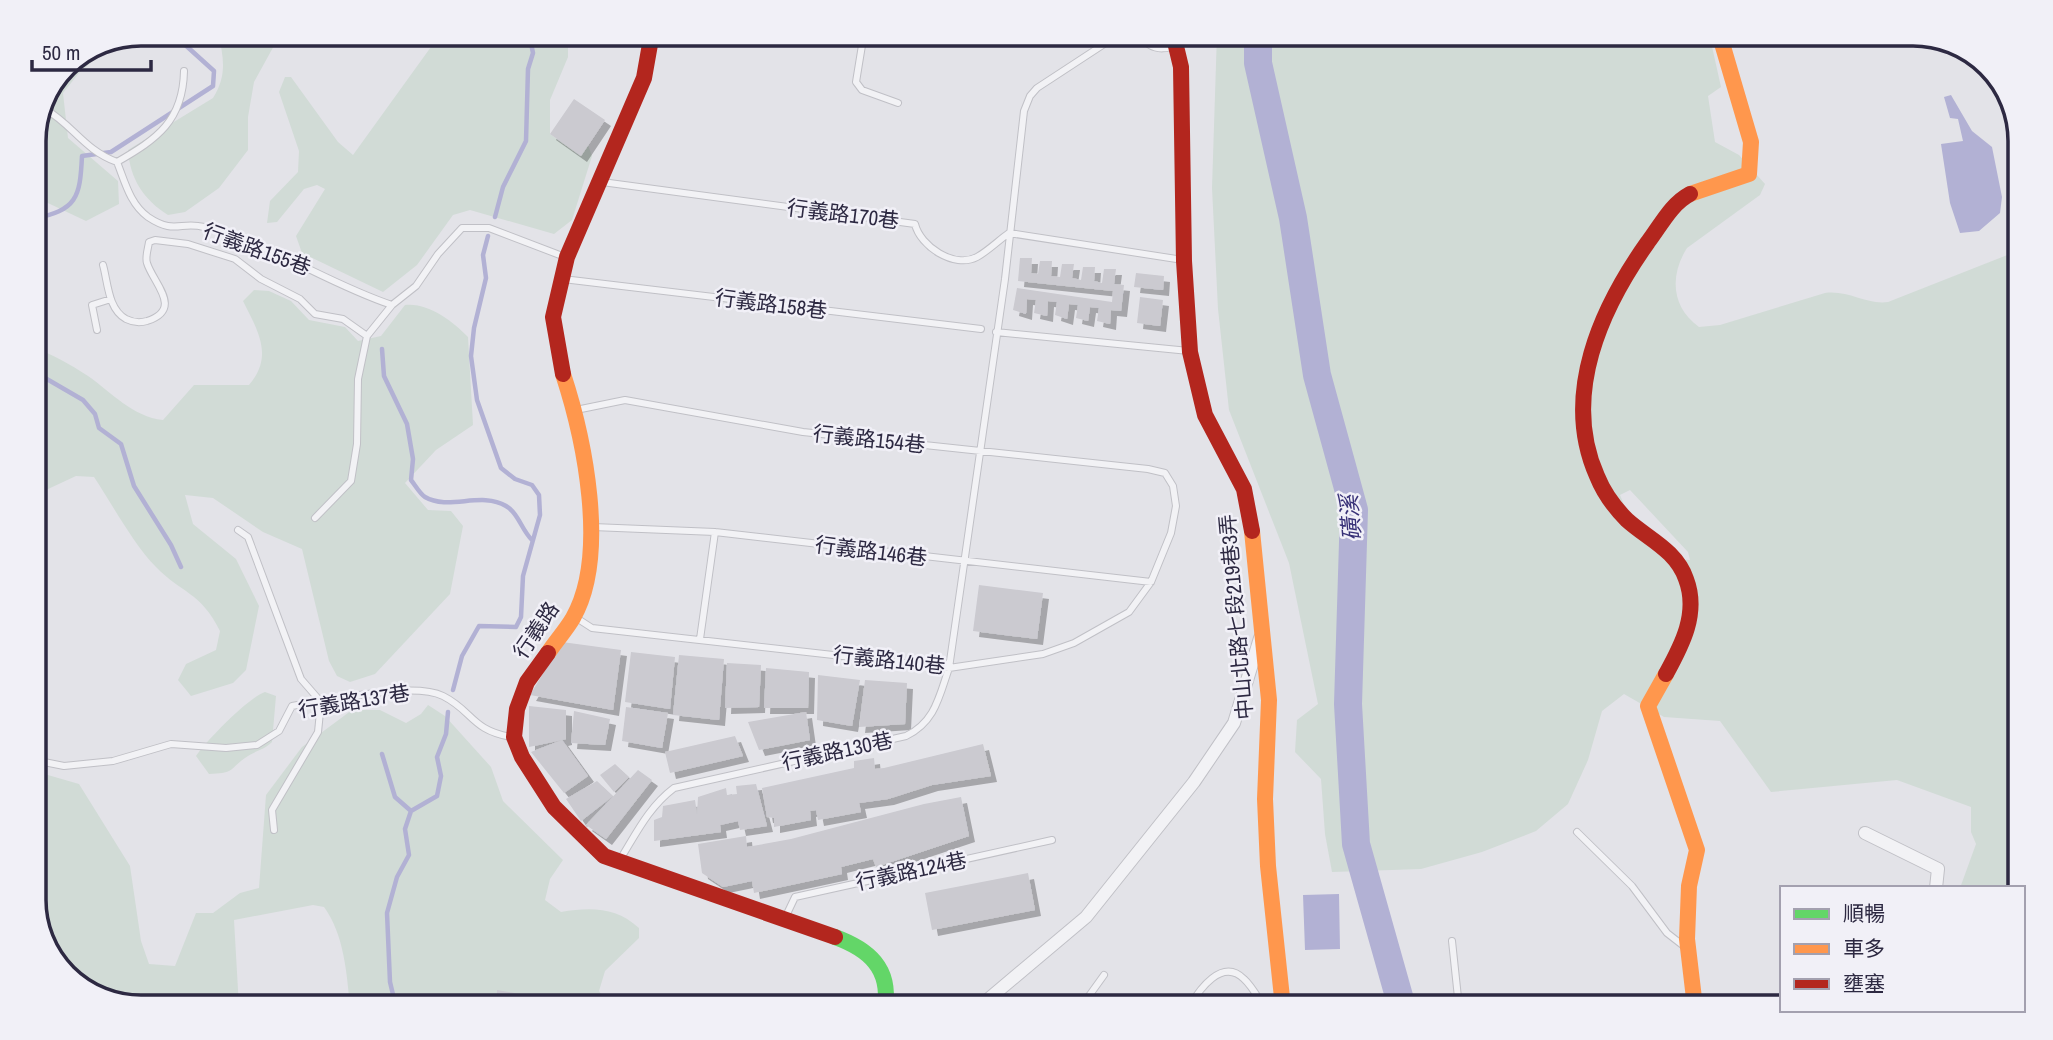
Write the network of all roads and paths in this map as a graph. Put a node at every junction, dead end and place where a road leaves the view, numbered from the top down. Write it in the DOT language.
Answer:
graph roads {
  1 [pos="650,45"];
  2 [pos="862,45"];
  3 [pos="1103,45"];
  4 [pos="1174,45"];
  5 [pos="1723,45"];
  6 [pos="184,71"];
  7 [pos="898,103"];
  8 [pos="50,112"];
  9 [pos="117,162"];
  10 [pos="601,182"];
  11 [pos="1009,233"];
  12 [pos="567,257"];
  13 [pos="1184,261"];
  14 [pos="103,265"];
  15 [pos="561,279"];
  16 [pos="111,299"];
  17 [pos="391,304"];
  18 [pos="97,330"];
  19 [pos="981,330"];
  20 [pos="996,332"];
  21 [pos="367,336"];
  22 [pos="1191,352"];
  23 [pos="575,410"];
  24 [pos="978,450"];
  25 [pos="1165,472"];
  26 [pos="315,518"];
  27 [pos="591,527"];
  28 [pos="238,530"];
  29 [pos="715,532"];
  30 [pos="962,563"];
  31 [pos="1151,582"];
  32 [pos="574,616"];
  33 [pos="1262,631"];
  34 [pos="700,639"];
  35 [pos="948,668"];
  36 [pos="321,702"];
  37 [pos="514,737"];
  38 [pos="46,763"];
  39 [pos="274,830"];
  40 [pos="1577,832"];
  41 [pos="1865,833"];
  42 [pos="1052,840"];
  43 [pos="618,863"];
  44 [pos="1936,886"];
  45 [pos="784,920"];
  46 [pos="1452,941"];
  47 [pos="1687,949"];
  48 [pos="1104,975"];
  49 [pos="888,995"];
  50 [pos="993,995"];
  51 [pos="1090,995"];
  52 [pos="1196,995"];
  53 [pos="1256,995"];
  54 [pos="1282,995"];
  55 [pos="1458,995"];
  56 [pos="1693,995"];
  1 -- 10 [label="street, 行義路"];
  2 -- 7 [label="lane"];
  3 -- 11 [label="lane, 行義路130巷"];
  4 -- 13 [label="street, 中山北路七段219巷3弄"];
  5 -- 47 [label="street"];
  6 -- 9 [label="lane"];
  8 -- 9 [label="lane"];
  9 -- 17 [label="lane, 行義路155巷"];
  10 -- 11 [label="lane, 行義路170巷"];
  10 -- 12 [label="street, 行義路"];
  11 -- 13 [label="lane"];
  11 -- 20 [label="lane, 行義路130巷"];
  12 -- 15 [label="street, 行義路"];
  12 -- 17 [label="lane"];
  13 -- 22 [label="street, 中山北路七段219巷3弄"];
  14 -- 16 [label="lane"];
  15 -- 19 [label="lane, 行義路158巷"];
  15 -- 23 [label="street, 行義路"];
  16 -- 18 [label="lane"];
  16 -- 21 [label="lane"];
  17 -- 21 [label="lane"];
  20 -- 22 [label="lane"];
  20 -- 24 [label="lane, 行義路130巷"];
  21 -- 26 [label="lane"];
  22 -- 33 [label="street, 中山北路七段219巷3弄"];
  23 -- 24 [label="lane, 行義路154巷"];
  23 -- 27 [label="street, 行義路"];
  24 -- 25 [label="lane, 行義路154巷"];
  24 -- 30 [label="lane, 行義路130巷"];
  25 -- 31 [label="lane, 行義路140巷"];
  27 -- 29 [label="lane, 行義路146巷"];
  27 -- 32 [label="street, 行義路"];
  28 -- 36 [label="lane"];
  29 -- 30 [label="lane, 行義路146巷"];
  29 -- 34 [label="lane"];
  30 -- 31 [label="lane, 行義路146巷"];
  30 -- 35 [label="lane, 行義路130巷"];
  31 -- 35 [label="lane, 行義路140巷"];
  32 -- 34 [label="lane, 行義路140巷"];
  32 -- 37 [label="street, 行義路"];
  33 -- 50 [label="street"];
  33 -- 54 [label="street, 中山北路七段219巷3弄"];
  34 -- 35 [label="lane, 行義路140巷"];
  35 -- 43 [label="lane, 行義路130巷"];
  36 -- 37 [label="lane, 行義路137巷"];
  36 -- 38 [label="lane, 行義路137巷"];
  36 -- 39 [label="lane"];
  37 -- 43 [label="street"];
  40 -- 47 [label="lane"];
  41 -- 44 [label="street"];
  42 -- 45 [label="lane, 行義路124巷"];
  43 -- 45 [label="street"];
  45 -- 49 [label="street"];
  46 -- 55 [label="lane"];
  47 -- 56 [label="street"];
  48 -- 51 [label="lane"];
  52 -- 53 [label="lane"];
}
